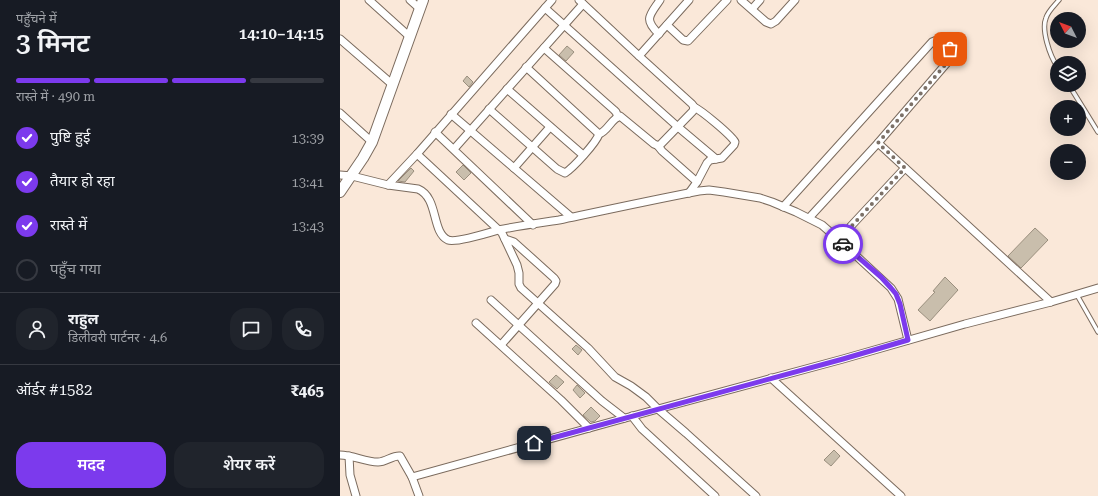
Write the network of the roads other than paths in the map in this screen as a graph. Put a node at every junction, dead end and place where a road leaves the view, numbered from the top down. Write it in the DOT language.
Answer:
graph roads {
  1 [pos="369,0"];
  2 [pos="410,0"];
  3 [pos="552,0"];
  4 [pos="660,0"];
  5 [pos="689,0"];
  6 [pos="727,0"];
  7 [pos="741,0"];
  8 [pos="760,0"];
  9 [pos="795,0"];
  10 [pos="1059,0"];
  11 [pos="581,2"];
  12 [pos="421,4"];
  13 [pos="545,8"];
  14 [pos="752,9"];
  15 [pos="667,24"];
  16 [pos="564,26"];
  17 [pos="659,34"];
  18 [pos="410,37"];
  19 [pos="340,39"];
  20 [pos="544,48"];
  21 [pos="638,56"];
  22 [pos="1051,56"];
  23 [pos="526,67"];
  24 [pos="393,85"];
  25 [pos="507,89"];
  26 [pos="1073,92"];
  27 [pos="694,107"];
  28 [pos="489,109"];
  29 [pos="340,113"];
  30 [pos="451,114"];
  31 [pos="618,117"];
  32 [pos="550,127"];
  33 [pos="678,127"];
  34 [pos="470,130"];
  35 [pos="435,132"];
  36 [pos="1098,132"];
  37 [pos="599,134"];
  38 [pos="372,142"];
  39 [pos="878,143"];
  40 [pos="658,146"];
  41 [pos="532,147"];
  42 [pos="454,149"];
  43 [pos="417,154"];
  44 [pos="583,155"];
  45 [pos="716,159"];
  46 [pos="514,168"];
  47 [pos="905,168"];
  48 [pos="340,175"];
  49 [pos="352,176"];
  50 [pos="697,182"];
  51 [pos="388,185"];
  52 [pos="340,192"];
  53 [pos="689,193"];
  54 [pos="783,207"];
  55 [pos="570,217"];
  56 [pos="809,218"];
  57 [pos="533,225"];
  58 [pos="499,230"];
  59 [pos="505,239"];
  60 [pos="843,243"];
  61 [pos="1098,288"];
  62 [pos="1077,295"];
  63 [pos="491,300"];
  64 [pos="1051,302"];
  65 [pos="538,303"];
  66 [pos="476,322"];
  67 [pos="519,325"];
  68 [pos="1098,332"];
  69 [pos="908,340"];
  70 [pos="501,345"];
  71 [pos="771,378"];
  72 [pos="658,409"];
  73 [pos="632,416"];
  74 [pos="624,418"];
  75 [pos="589,428"];
  76 [pos="340,455"];
  77 [pos="349,456"];
  78 [pos="412,476"];
  79 [pos="356,496"];
  80 [pos="419,496"];
  81 [pos="715,496"];
  82 [pos="756,496"];
  83 [pos="901,496"];
  1 -- 18 [label="street"];
  2 -- 12 [label="street"];
  3 -- 13 [label="street"];
  4 -- 17 [label="street"];
  5 -- 15 [label="street"];
  6 -- 15 [label="street"];
  7 -- 14 [label="street"];
  8 -- 14 [label="street"];
  9 -- 14 [label="street"];
  10 -- 22 [label="lane"];
  11 -- 16 [label="street"];
  11 -- 21 [label="street"];
  12 -- 18 [label="street"];
  13 -- 16 [label="street"];
  13 -- 30 [label="street"];
  15 -- 17 [label="street"];
  16 -- 20 [label="street"];
  16 -- 33 [label="street"];
  17 -- 21 [label="street"];
  18 -- 24 [label="street"];
  19 -- 24 [label="street"];
  20 -- 23 [label="street"];
  20 -- 31 [label="street"];
  21 -- 27 [label="street"];
  23 -- 25 [label="street"];
  23 -- 37 [label="street"];
  24 -- 38 [label="street"];
  25 -- 28 [label="street"];
  25 -- 32 [label="street"];
  26 -- 36 [label="lane"];
  27 -- 33 [label="street"];
  27 -- 45 [label="street"];
  28 -- 34 [label="street"];
  28 -- 41 [label="street"];
  29 -- 38 [label="street"];
  30 -- 34 [label="street"];
  30 -- 35 [label="street"];
  31 -- 37 [label="street"];
  31 -- 40 [label="street"];
  32 -- 41 [label="street"];
  32 -- 44 [label="street"];
  33 -- 40 [label="street"];
  33 -- 45 [label="street"];
  34 -- 42 [label="street"];
  34 -- 46 [label="street"];
  35 -- 42 [label="street"];
  35 -- 43 [label="street"];
  37 -- 44 [label="street"];
  38 -- 49 [label="street"];
  39 -- 47 [label="street"];
  39 -- 54 [label="street"];
  39 -- 56 [label="street"];
  40 -- 50 [label="street"];
  41 -- 44 [label="street"];
  41 -- 46 [label="street"];
  42 -- 57 [label="street"];
  43 -- 51 [label="street"];
  43 -- 58 [label="street"];
  45 -- 50 [label="street"];
  46 -- 55 [label="street"];
  47 -- 60 [label="street"];
  47 -- 64 [label="street"];
  48 -- 49 [label="street"];
  49 -- 51 [label="street"];
  49 -- 52 [label="street"];
  50 -- 53 [label="street"];
  51 -- 58 [label="street"];
  53 -- 54 [label="street"];
  53 -- 55 [label="street"];
  54 -- 56 [label="street"];
  55 -- 57 [label="street"];
  56 -- 60 [label="street"];
  57 -- 58 [label="street"];
  58 -- 59 [label="street"];
  59 -- 65 [label="street"];
  59 -- 65 [label="street"];
  60 -- 69 [label="street"];
  61 -- 62 [label="street"];
  62 -- 64 [label="street"];
  62 -- 68 [label="lane"];
  63 -- 67 [label="street"];
  64 -- 69 [label="street"];
  65 -- 67 [label="street"];
  65 -- 72 [label="street"];
  66 -- 70 [label="street"];
  67 -- 70 [label="street"];
  67 -- 74 [label="street"];
  69 -- 71 [label="street"];
  70 -- 75 [label="street"];
  71 -- 72 [label="street"];
  71 -- 83 [label="street"];
  72 -- 73 [label="street"];
  72 -- 82 [label="street"];
  73 -- 74 [label="street"];
  73 -- 81 [label="street"];
  74 -- 75 [label="street"];
  75 -- 78 [label="street"];
  76 -- 77 [label="street"];
  77 -- 78 [label="street"];
  77 -- 79 [label="street"];
  78 -- 80 [label="street"];
}
